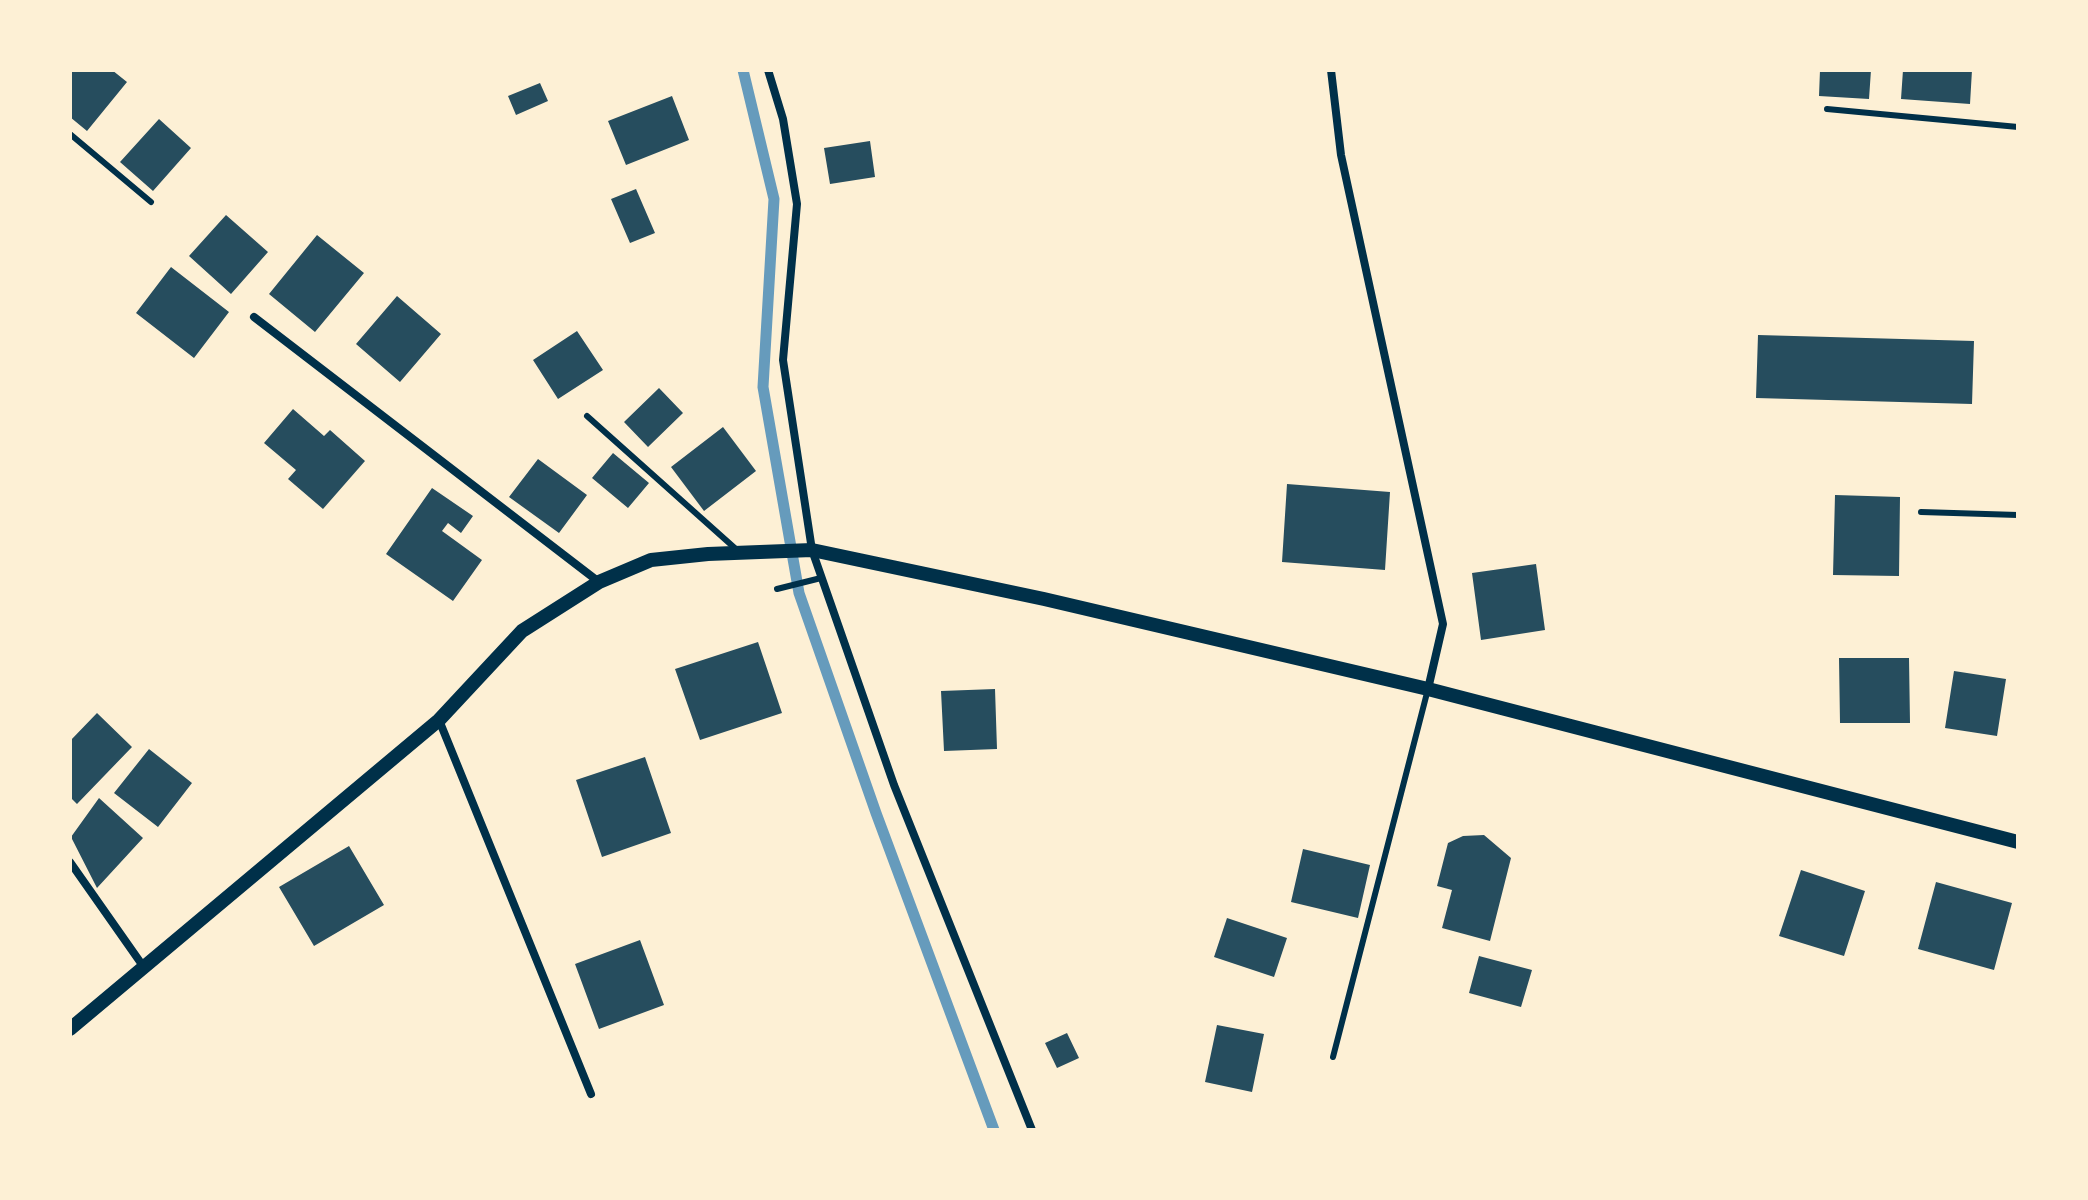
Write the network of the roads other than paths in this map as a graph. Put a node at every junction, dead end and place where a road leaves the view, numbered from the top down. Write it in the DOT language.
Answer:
graph roads {
  1 [pos="768,70"];
  2 [pos="1331,70"];
  3 [pos="1827,109"];
  4 [pos="2018,127"];
  5 [pos="70,134"];
  6 [pos="151,202"];
  7 [pos="254,317"];
  8 [pos="587,416"];
  9 [pos="1921,512"];
  10 [pos="2018,515"];
  11 [pos="812,550"];
  12 [pos="740,553"];
  13 [pos="821,578"];
  14 [pos="599,582"];
  15 [pos="777,589"];
  16 [pos="1428,689"];
  17 [pos="439,720"];
  18 [pos="2018,842"];
  19 [pos="70,862"];
  20 [pos="143,966"];
  21 [pos="70,1029"];
  22 [pos="1333,1057"];
  23 [pos="591,1094"];
  24 [pos="1032,1130"];
  1 -- 11 [label="street"];
  2 -- 16 [label="street"];
  3 -- 4 [label="lane"];
  5 -- 6 [label="lane"];
  7 -- 14 [label="street"];
  8 -- 12 [label="lane"];
  9 -- 10 [label="lane"];
  11 -- 12 [label="street"];
  11 -- 13 [label="street"];
  11 -- 16 [label="street"];
  12 -- 14 [label="street"];
  13 -- 15 [label="lane"];
  13 -- 24 [label="street"];
  14 -- 17 [label="street"];
  16 -- 18 [label="street"];
  16 -- 22 [label="lane"];
  17 -- 20 [label="street"];
  17 -- 23 [label="street"];
  19 -- 20 [label="street"];
  20 -- 21 [label="street"];
}
